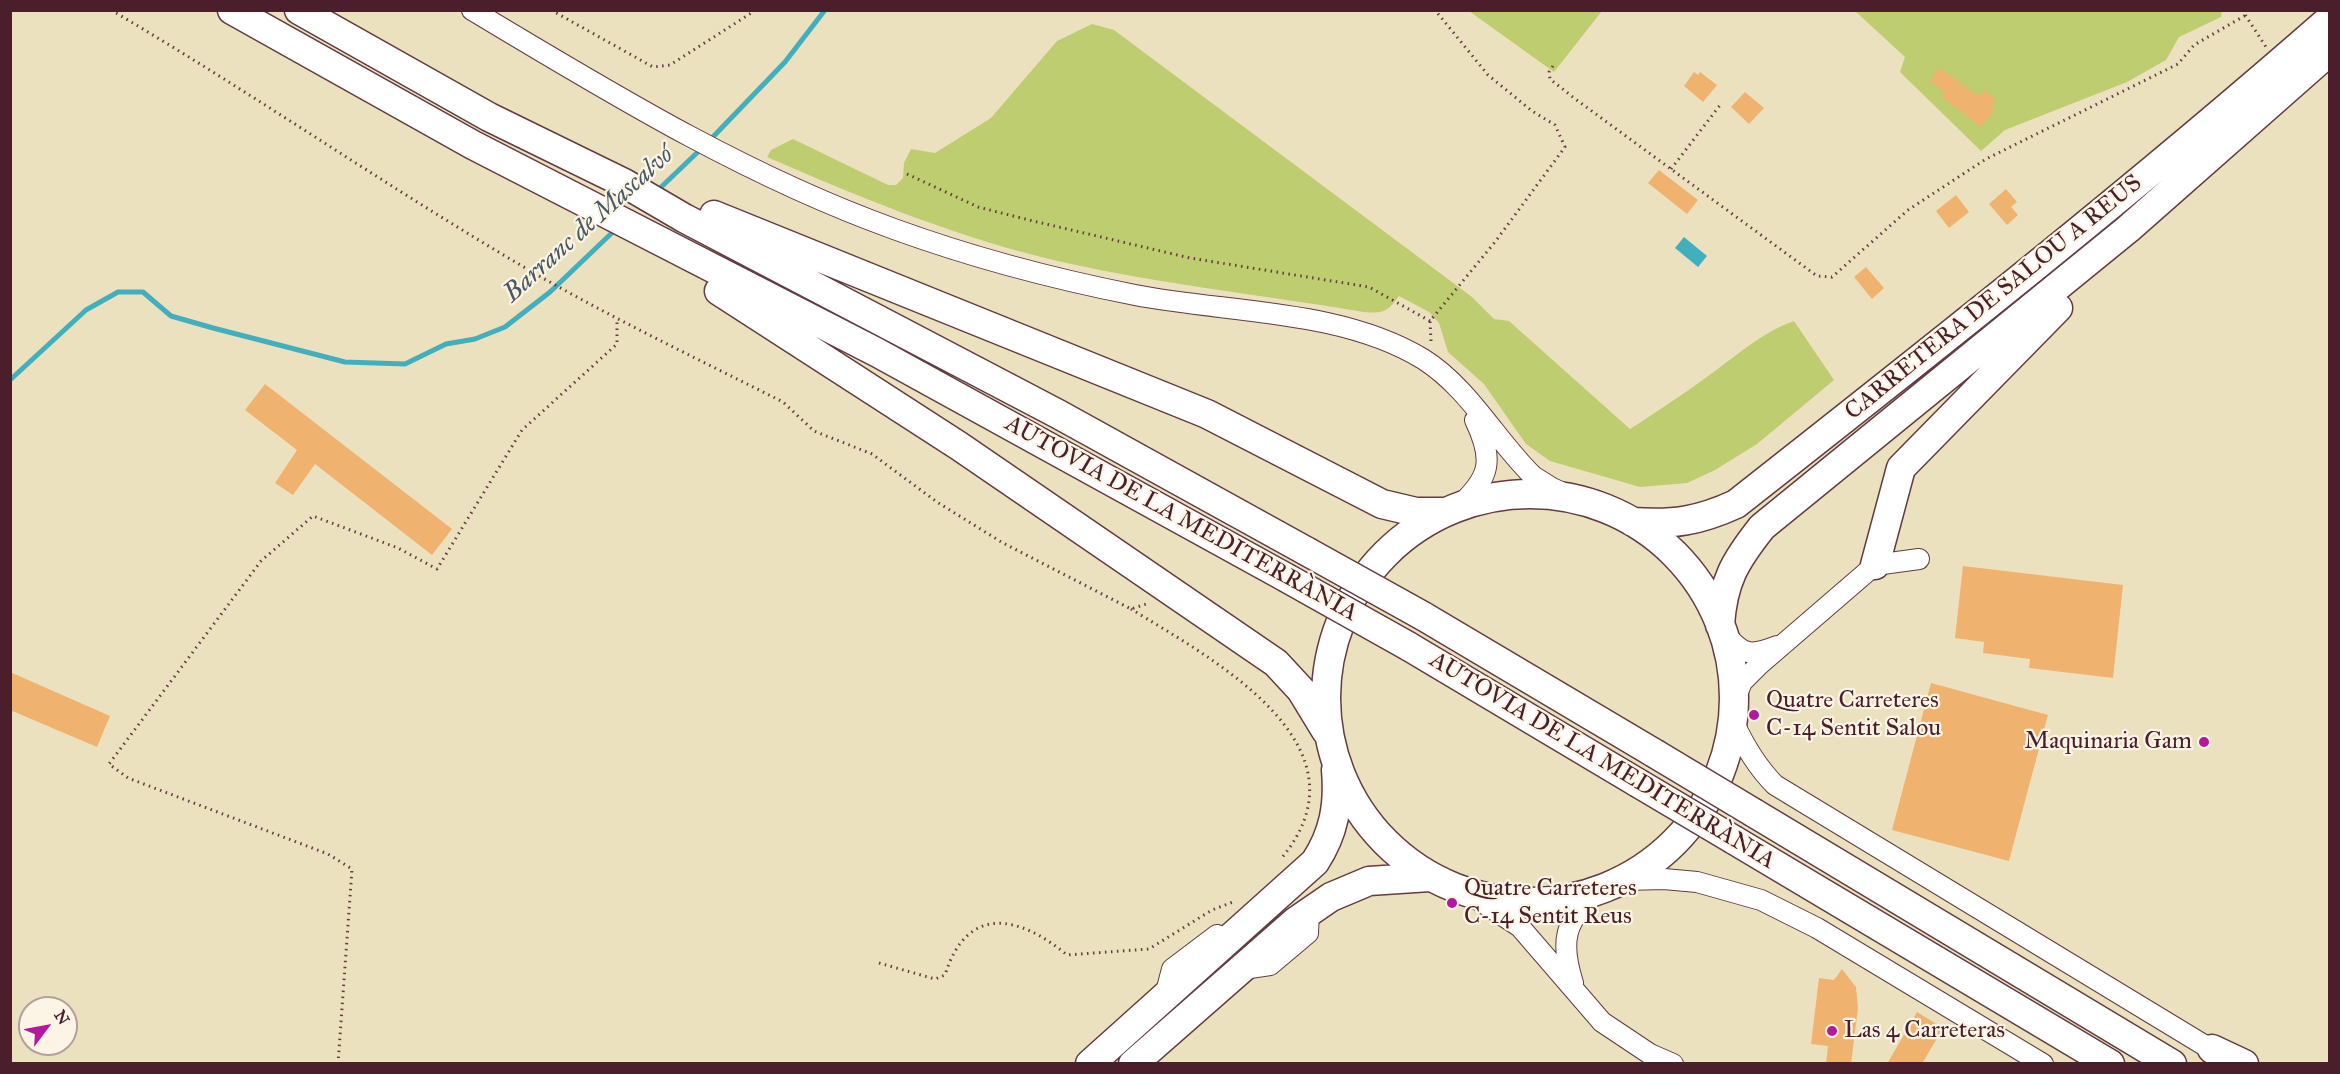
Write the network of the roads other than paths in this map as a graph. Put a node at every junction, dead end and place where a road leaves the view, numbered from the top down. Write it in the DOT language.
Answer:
graph roads {
  1 [pos="232,10"];
  2 [pos="299,10"];
  3 [pos="472,10"];
  4 [pos="2330,19"];
  5 [pos="2330,51"];
  6 [pos="691,213"];
  7 [pos="621,224"];
  8 [pos="2128,229"];
  9 [pos="1462,394"];
  10 [pos="1579,500"];
  11 [pos="1451,509"];
  12 [pos="1633,522"];
  13 [pos="1919,559"];
  14 [pos="1875,565"];
  15 [pos="1722,629"];
  16 [pos="1790,640"];
  17 [pos="1734,711"];
  18 [pos="1332,748"];
  19 [pos="1430,877"];
  20 [pos="1625,880"];
  21 [pos="1597,892"];
  22 [pos="1468,893"];
  23 [pos="1576,991"];
  24 [pos="2223,1056"];
  25 [pos="1090,1064"];
  26 [pos="1133,1064"];
  27 [pos="1673,1064"];
  28 [pos="2043,1064"];
  29 [pos="2110,1064"];
  30 [pos="2172,1064"];
  31 [pos="2244,1064"];
  1 -- 7 [label="highway, AUTOVIA DE LA MEDITERRÀNIA"];
  2 -- 6 [label="highway, AUTOVIA DE LA MEDITERRÀNIA"];
  3 -- 9 [label="street"];
  4 -- 12 [label="highway, CARRETERA DE SALOU A REUS"];
  5 -- 8 [label="highway"];
  6 -- 11 [label="highway"];
  6 -- 30 [label="highway, AUTOVIA DE LA MEDITERRÀNIA, bridge"];
  7 -- 18 [label="highway"];
  7 -- 29 [label="highway, AUTOVIA DE LA MEDITERRÀNIA, bridge"];
  8 -- 14 [label="highway"];
  8 -- 15 [label="highway"];
  9 -- 10 [label="street"];
  9 -- 11 [label="street"];
  10 -- 11 [label="highway"];
  10 -- 12 [label="highway"];
  11 -- 18 [label="highway"];
  12 -- 15 [label="highway"];
  13 -- 14 [label="street"];
  14 -- 16 [label="street"];
  15 -- 16 [label="street"];
  15 -- 17 [label="highway"];
  16 -- 17 [label="street"];
  17 -- 20 [label="highway"];
  17 -- 24 [label="street"];
  18 -- 19 [label="highway"];
  18 -- 25 [label="highway"];
  19 -- 22 [label="highway"];
  19 -- 26 [label="highway"];
  20 -- 21 [label="highway"];
  20 -- 28 [label="street"];
  21 -- 22 [label="highway"];
  21 -- 23 [label="street"];
  22 -- 23 [label="street"];
  23 -- 27 [label="street"];
  24 -- 31 [label="highway"];
}
